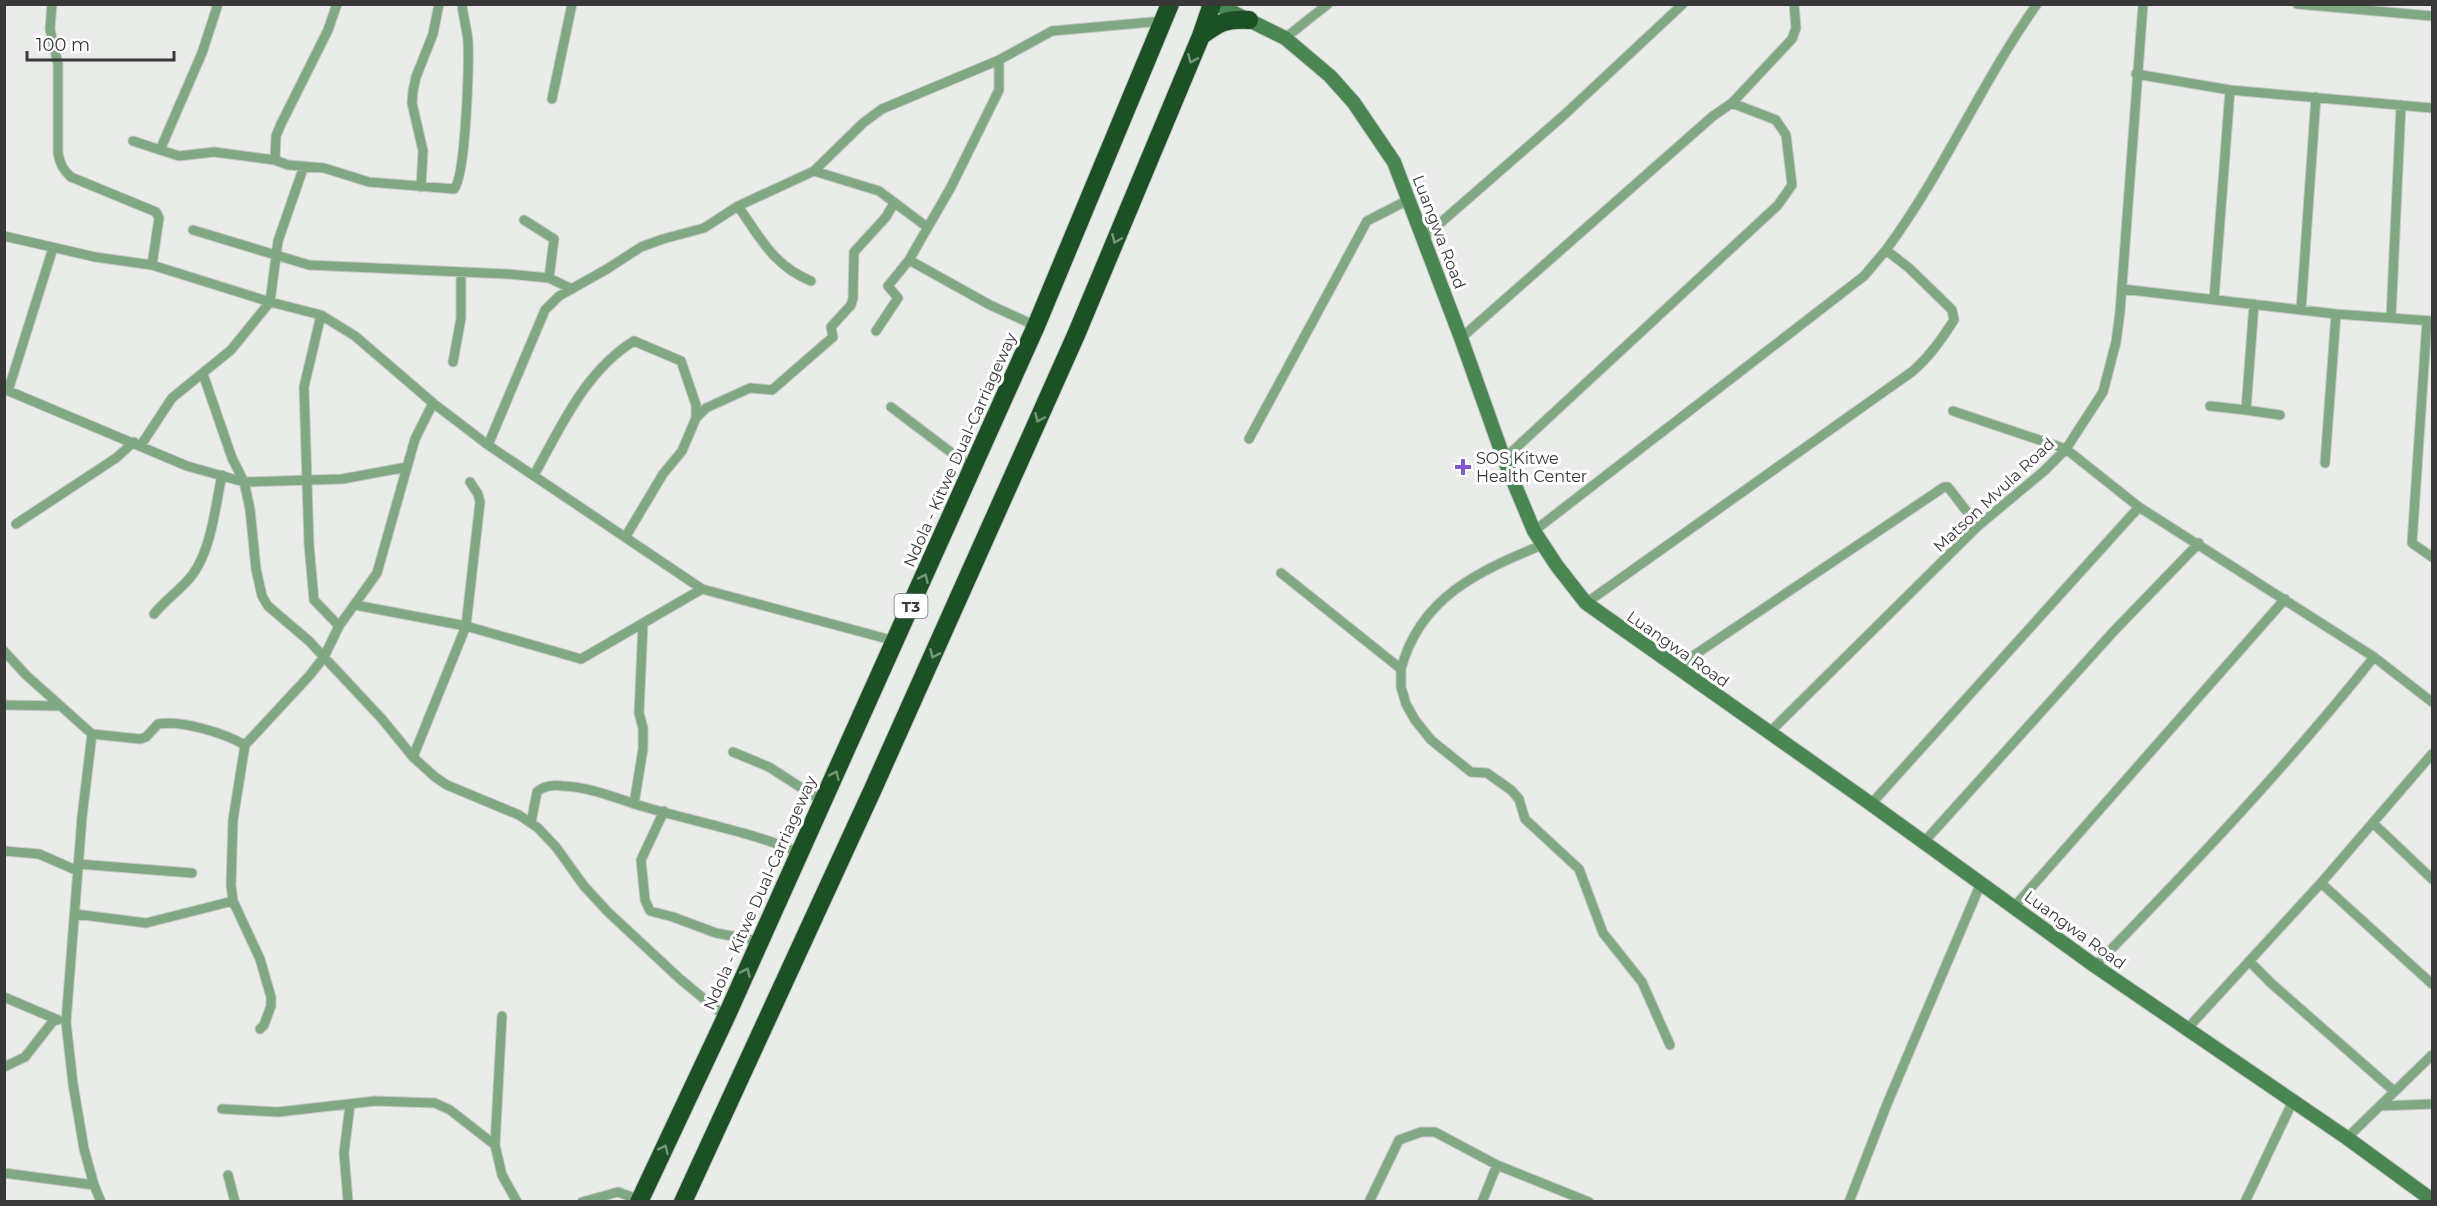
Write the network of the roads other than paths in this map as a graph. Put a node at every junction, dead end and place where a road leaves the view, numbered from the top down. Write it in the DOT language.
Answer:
graph roads {
  1 [pos="52,4"];
  2 [pos="218,4"];
  3 [pos="337,4"];
  4 [pos="440,4"];
  5 [pos="462,4"];
  6 [pos="572,4"];
  7 [pos="1214,4"];
  8 [pos="1328,4"];
  9 [pos="1683,4"];
  10 [pos="1794,4"];
  11 [pos="2037,4"];
  12 [pos="2143,4"];
  13 [pos="2297,4"];
  14 [pos="2416,4"];
  15 [pos="2322,5"];
  16 [pos="1245,12"];
  17 [pos="1167,13"];
  18 [pos="2415,15"];
  19 [pos="2433,16"];
  20 [pos="1202,36"];
  21 [pos="1285,38"];
  22 [pos="999,60"];
  23 [pos="2136,74"];
  24 [pos="2230,90"];
  25 [pos="2316,97"];
  26 [pos="552,99"];
  27 [pos="1732,103"];
  28 [pos="2401,105"];
  29 [pos="2433,108"];
  30 [pos="133,141"];
  31 [pos="160,150"];
  32 [pos="275,160"];
  33 [pos="304,166"];
  34 [pos="814,171"];
  35 [pos="421,187"];
  36 [pos="1410,199"];
  37 [pos="894,203"];
  38 [pos="738,206"];
  39 [pos="524,220"];
  40 [pos="927,227"];
  41 [pos="193,230"];
  42 [pos="4,236"];
  43 [pos="1423,238"];
  44 [pos="53,248"];
  45 [pos="1886,250"];
  46 [pos="276,256"];
  47 [pos="909,260"];
  48 [pos="152,265"];
  49 [pos="461,272"];
  50 [pos="549,278"];
  51 [pos="811,282"];
  52 [pos="572,289"];
  53 [pos="2122,289"];
  54 [pos="2214,299"];
  55 [pos="270,302"];
  56 [pos="2254,304"];
  57 [pos="2301,310"];
  58 [pos="2336,314"];
  59 [pos="321,315"];
  60 [pos="2391,318"];
  61 [pos="2430,321"];
  62 [pos="1036,326"];
  63 [pos="876,331"];
  64 [pos="1461,338"];
  65 [pos="453,362"];
  66 [pos="203,374"];
  67 [pos="6,390"];
  68 [pos="433,403"];
  69 [pos="2210,406"];
  70 [pos="891,407"];
  71 [pos="2246,410"];
  72 [pos="1953,411"];
  73 [pos="2280,415"];
  74 [pos="696,418"];
  75 [pos="1249,439"];
  76 [pos="137,444"];
  77 [pos="488,445"];
  78 [pos="2066,449"];
  79 [pos="1504,459"];
  80 [pos="2325,463"];
  81 [pos="407,468"];
  82 [pos="973,469"];
  83 [pos="222,475"];
  84 [pos="534,476"];
  85 [pos="308,481"];
  86 [pos="244,482"];
  87 [pos="470,482"];
  88 [pos="2139,507"];
  89 [pos="16,524"];
  90 [pos="1978,526"];
  91 [pos="1534,531"];
  92 [pos="626,536"];
  93 [pos="2199,543"];
  94 [pos="1542,544"];
  95 [pos="2433,557"];
  96 [pos="1281,573"];
  97 [pos="702,589"];
  98 [pos="2286,599"];
  99 [pos="1586,603"];
  100 [pos="355,605"];
  101 [pos="154,614"];
  102 [pos="643,624"];
  103 [pos="339,626"];
  104 [pos="466,626"];
  105 [pos="895,641"];
  106 [pos="4,651"];
  107 [pos="324,657"];
  108 [pos="2374,657"];
  109 [pos="1675,668"];
  110 [pos="1401,669"];
  111 [pos="2433,702"];
  112 [pos="4,705"];
  113 [pos="60,706"];
  114 [pos="1769,733"];
  115 [pos="92,734"];
  116 [pos="246,745"];
  117 [pos="733,752"];
  118 [pos="2433,754"];
  119 [pos="413,757"];
  120 [pos="822,801"];
  121 [pos="634,804"];
  122 [pos="1871,804"];
  123 [pos="664,811"];
  124 [pos="531,823"];
  125 [pos="2373,823"];
  126 [pos="1924,842"];
  127 [pos="4,851"];
  128 [pos="798,852"];
  129 [pos="78,867"];
  130 [pos="192,873"];
  131 [pos="2433,879"];
  132 [pos="1981,883"];
  133 [pos="2321,883"];
  134 [pos="234,901"];
  135 [pos="2014,907"];
  136 [pos="75,914"];
  137 [pos="759,941"];
  138 [pos="2249,961"];
  139 [pos="2096,966"];
  140 [pos="2433,984"];
  141 [pos="4,997"];
  142 [pos="502,1016"];
  143 [pos="726,1017"];
  144 [pos="54,1020"];
  145 [pos="66,1022"];
  146 [pos="260,1029"];
  147 [pos="2187,1029"];
  148 [pos="1670,1045"];
  149 [pos="2433,1055"];
  150 [pos="4,1067"];
  151 [pos="2394,1091"];
  152 [pos="2293,1101"];
  153 [pos="2433,1104"];
  154 [pos="350,1105"];
  155 [pos="2380,1106"];
  156 [pos="222,1110"];
  157 [pos="2347,1138"];
  158 [pos="495,1144"];
  159 [pos="1497,1165"];
  160 [pos="4,1173"];
  161 [pos="228,1175"];
  162 [pos="94,1185"];
  163 [pos="2433,1200"];
  164 [pos="348,1201"];
  165 [pos="639,1201"];
  166 [pos="101,1202"];
  167 [pos="235,1202"];
  168 [pos="344,1202"];
  169 [pos="354,1202"];
  170 [pos="517,1202"];
  171 [pos="582,1202"];
  172 [pos="683,1202"];
  173 [pos="1369,1202"];
  174 [pos="1482,1202"];
  175 [pos="1589,1202"];
  176 [pos="1849,1202"];
  177 [pos="2245,1202"];
  1 -- 48 [label="street"];
  2 -- 31 [label="street"];
  3 -- 32 [label="street"];
  4 -- 35 [label="street"];
  5 -- 35 [label="street"];
  6 -- 26 [label="street"];
  7 -- 16 [label="street, Luangwa Road"];
  7 -- 20 [label="highway, T3"];
  8 -- 21 [label="street"];
  9 -- 43 [label="street"];
  10 -- 27 [label="street"];
  11 -- 45 [label="street"];
  12 -- 23 [label="street, Matson Mvula Road"];
  13 -- 15 [label="street"];
  14 -- 18 [label="street"];
  15 -- 18 [label="street"];
  16 -- 20 [label="highway"];
  16 -- 21 [label="street, Luangwa Road"];
  17 -- 22 [label="street"];
  17 -- 62 [label="highway, Ndola - Kitwe Dual-Carriageway / T3"];
  18 -- 19 [label="street"];
  20 -- 172 [label="highway, T3, one-way"];
  21 -- 36 [label="street, Luangwa Road"];
  22 -- 34 [label="street"];
  22 -- 40 [label="street"];
  23 -- 24 [label="street"];
  23 -- 53 [label="street, Matson Mvula Road"];
  24 -- 25 [label="street"];
  24 -- 54 [label="street"];
  25 -- 28 [label="street"];
  25 -- 57 [label="street"];
  27 -- 64 [label="street"];
  27 -- 79 [label="street"];
  28 -- 29 [label="street"];
  28 -- 60 [label="street"];
  30 -- 31 [label="street"];
  31 -- 32 [label="street"];
  32 -- 33 [label="street"];
  33 -- 35 [label="street"];
  33 -- 46 [label="street"];
  34 -- 37 [label="street"];
  34 -- 38 [label="street"];
  36 -- 43 [label="street, Luangwa Road"];
  36 -- 75 [label="street"];
  37 -- 40 [label="street"];
  37 -- 74 [label="street"];
  38 -- 51 [label="street"];
  38 -- 52 [label="street"];
  39 -- 50 [label="street"];
  40 -- 47 [label="street"];
  41 -- 46 [label="street"];
  42 -- 44 [label="street"];
  43 -- 64 [label="street, Luangwa Road"];
  44 -- 48 [label="street"];
  44 -- 67 [label="street"];
  45 -- 91 [label="street"];
  45 -- 99 [label="street"];
  46 -- 49 [label="street"];
  46 -- 55 [label="street"];
  47 -- 62 [label="street"];
  47 -- 63 [label="street"];
  48 -- 55 [label="street"];
  49 -- 50 [label="street"];
  49 -- 65 [label="street"];
  50 -- 52 [label="street"];
  52 -- 77 [label="street"];
  53 -- 54 [label="street"];
  53 -- 78 [label="street, Matson Mvula Road"];
  54 -- 56 [label="street"];
  55 -- 59 [label="street"];
  55 -- 66 [label="street"];
  56 -- 57 [label="street"];
  56 -- 71 [label="street"];
  57 -- 58 [label="street"];
  58 -- 60 [label="street"];
  58 -- 80 [label="street"];
  59 -- 68 [label="street"];
  59 -- 85 [label="street"];
  60 -- 61 [label="street"];
  61 -- 95 [label="street"];
  62 -- 82 [label="highway, Ndola - Kitwe Dual-Carriageway / T3"];
  64 -- 79 [label="street, Luangwa Road"];
  66 -- 76 [label="street"];
  66 -- 86 [label="street"];
  67 -- 76 [label="street"];
  68 -- 77 [label="street"];
  68 -- 81 [label="street"];
  69 -- 71 [label="street"];
  70 -- 82 [label="street"];
  71 -- 73 [label="street"];
  72 -- 78 [label="street"];
  74 -- 84 [label="street"];
  74 -- 92 [label="street"];
  76 -- 83 [label="street"];
  76 -- 89 [label="street"];
  77 -- 84 [label="street"];
  78 -- 88 [label="street"];
  78 -- 90 [label="street, Matson Mvula Road"];
  79 -- 91 [label="street, Luangwa Road"];
  81 -- 85 [label="street"];
  81 -- 100 [label="street"];
  105 -- 82 [label="highway, Ndola - Kitwe Dual-Carriageway / T3, one-way"];
  83 -- 86 [label="street"];
  83 -- 101 [label="street"];
  84 -- 92 [label="street"];
  85 -- 86 [label="street"];
  85 -- 103 [label="street"];
  86 -- 107 [label="street"];
  87 -- 104 [label="street"];
  88 -- 93 [label="street"];
  88 -- 122 [label="street"];
  90 -- 109 [label="street"];
  90 -- 114 [label="street, Matson Mvula Road"];
  91 -- 94 [label="street, Luangwa Road"];
  92 -- 97 [label="street"];
  93 -- 98 [label="street"];
  93 -- 126 [label="street"];
  94 -- 99 [label="street, Luangwa Road"];
  94 -- 110 [label="street"];
  96 -- 110 [label="street"];
  97 -- 102 [label="street"];
  97 -- 105 [label="street"];
  98 -- 108 [label="street"];
  98 -- 135 [label="street"];
  99 -- 109 [label="street, Luangwa Road"];
  100 -- 103 [label="street"];
  100 -- 104 [label="street"];
  102 -- 104 [label="street"];
  102 -- 121 [label="street"];
  103 -- 107 [label="street"];
  104 -- 119 [label="street"];
  120 -- 105 [label="highway, Ndola - Kitwe Dual-Carriageway / T3, one-way"];
  106 -- 113 [label="street"];
  107 -- 116 [label="street"];
  107 -- 119 [label="street"];
  108 -- 111 [label="street"];
  108 -- 139 [label="street"];
  109 -- 114 [label="street, Luangwa Road"];
  110 -- 148 [label="street"];
  112 -- 113 [label="street"];
  113 -- 115 [label="street"];
  114 -- 122 [label="street, Luangwa Road"];
  115 -- 116 [label="street"];
  115 -- 129 [label="street"];
  116 -- 134 [label="street"];
  117 -- 120 [label="street"];
  118 -- 125 [label="street"];
  119 -- 124 [label="street"];
  120 -- 128 [label="highway, Ndola - Kitwe Dual-Carriageway / T3"];
  121 -- 123 [label="street"];
  121 -- 124 [label="street"];
  122 -- 126 [label="street, Luangwa Road"];
  123 -- 128 [label="street"];
  123 -- 137 [label="street"];
  124 -- 143 [label="street"];
  125 -- 131 [label="street"];
  125 -- 133 [label="street"];
  126 -- 132 [label="street, Luangwa Road"];
  127 -- 129 [label="street"];
  128 -- 137 [label="highway, Ndola - Kitwe Dual-Carriageway / T3"];
  129 -- 130 [label="street"];
  129 -- 136 [label="street"];
  132 -- 135 [label="street, Luangwa Road"];
  132 -- 176 [label="street"];
  133 -- 138 [label="street"];
  133 -- 140 [label="street"];
  134 -- 136 [label="street"];
  134 -- 146 [label="street"];
  135 -- 139 [label="street, Luangwa Road"];
  136 -- 145 [label="street"];
  143 -- 137 [label="highway, Ndola - Kitwe Dual-Carriageway / T3, one-way"];
  138 -- 147 [label="street"];
  138 -- 151 [label="street"];
  139 -- 147 [label="street, Luangwa Road"];
  141 -- 144 [label="street"];
  142 -- 158 [label="street"];
  165 -- 143 [label="highway, Ndola - Kitwe Dual-Carriageway / T3, one-way"];
  144 -- 145 [label="street"];
  144 -- 150 [label="street"];
  145 -- 162 [label="street"];
  147 -- 152 [label="street, Luangwa Road"];
  149 -- 151 [label="street"];
  151 -- 155 [label="street"];
  152 -- 157 [label="street, Luangwa Road"];
  152 -- 177 [label="street"];
  153 -- 155 [label="street"];
  154 -- 156 [label="street"];
  154 -- 158 [label="street"];
  154 -- 164 [label="street"];
  155 -- 157 [label="street"];
  157 -- 163 [label="street, Luangwa Road"];
  158 -- 170 [label="street"];
  159 -- 173 [label="street"];
  159 -- 174 [label="street"];
  159 -- 175 [label="street"];
  160 -- 162 [label="street"];
  161 -- 167 [label="street"];
  162 -- 166 [label="street"];
  164 -- 168 [label="street"];
  164 -- 169 [label="street"];
  165 -- 171 [label="street"];
}
